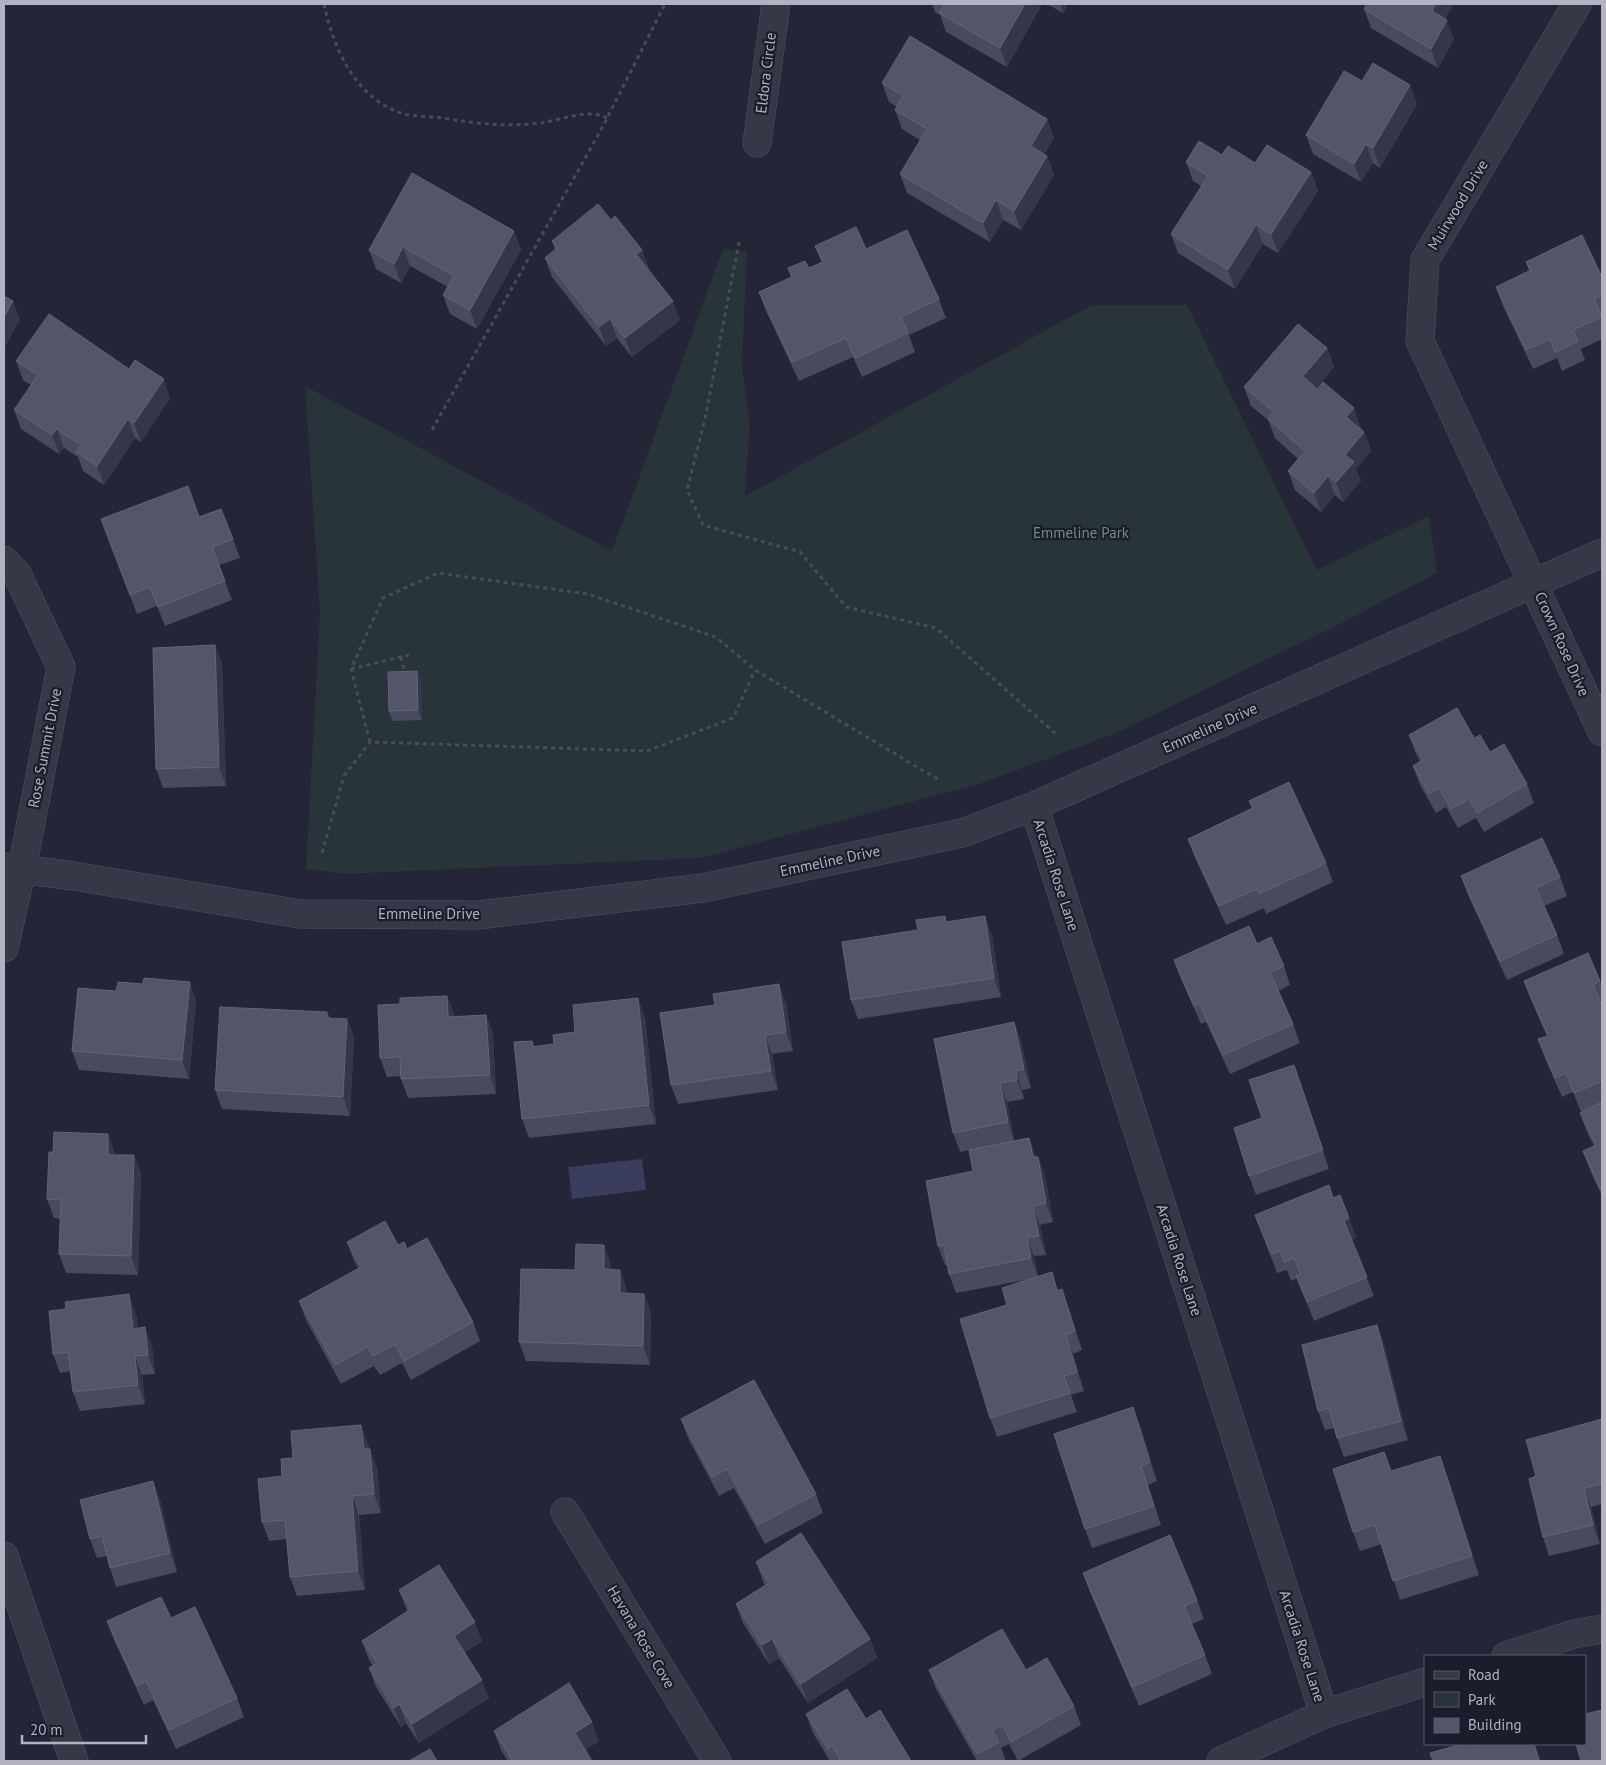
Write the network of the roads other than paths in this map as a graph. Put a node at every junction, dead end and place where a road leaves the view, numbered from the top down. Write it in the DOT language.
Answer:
graph roads {
  1 [pos="776,4"];
  2 [pos="1577,4"];
  3 [pos="757,143"];
  4 [pos="1602,553"];
  5 [pos="4,560"];
  6 [pos="1535,584"];
  7 [pos="1602,732"];
  8 [pos="1034,806"];
  9 [pos="13,868"];
  10 [pos="4,948"];
  11 [pos="565,1512"];
  12 [pos="4,1556"];
  13 [pos="1602,1629"];
  14 [pos="1509,1655"];
  15 [pos="1424,1682"];
  16 [pos="1324,1714"];
  17 [pos="74,1761"];
  18 [pos="717,1761"];
  19 [pos="1221,1761"];
  1 -- 3 [label="street, Eldora Circle"];
  2 -- 6 [label="street, Muirwood Drive"];
  4 -- 6 [label="street, Emmeline Drive"];
  5 -- 9 [label="street, Rose Summit Drive"];
  6 -- 7 [label="street, Crown Rose Drive"];
  6 -- 8 [label="street, Emmeline Drive"];
  8 -- 9 [label="street, Emmeline Drive"];
  8 -- 16 [label="street, Arcadia Rose Lane"];
  9 -- 10 [label="street, Rose Summit Drive"];
  11 -- 18 [label="street, Havana Rose Cove"];
  12 -- 17 [label="street"];
  13 -- 14 [label="street"];
  15 -- 16 [label="street"];
  16 -- 19 [label="street"];
}
